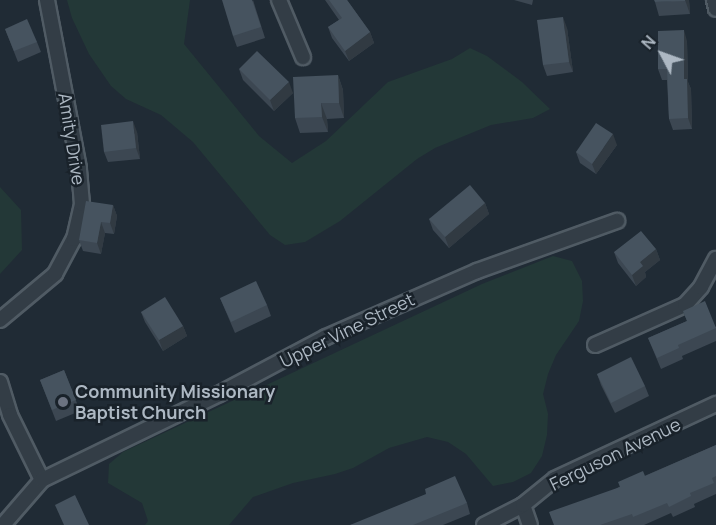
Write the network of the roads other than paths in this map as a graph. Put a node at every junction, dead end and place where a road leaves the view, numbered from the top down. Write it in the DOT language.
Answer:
graph roads {
  1 [pos="47,0"];
  2 [pos="279,0"];
  3 [pos="714,0"];
  4 [pos="716,9"];
  5 [pos="303,57"];
  6 [pos="616,221"];
  7 [pos="716,259"];
  8 [pos="0,320"];
  9 [pos="595,345"];
  10 [pos="0,382"];
  11 [pos="716,404"];
  12 [pos="5,419"];
  13 [pos="42,480"];
  14 [pos="523,505"];
  15 [pos="3,525"];
  16 [pos="484,525"];
  17 [pos="530,525"];
  1 -- 8 [label="street, Amity Drive"];
  2 -- 5 [label="street"];
  3 -- 4 [label="street"];
  6 -- 13 [label="street, Upper Vine Street"];
  7 -- 9 [label="street"];
  10 -- 12 [label="street"];
  11 -- 14 [label="street, Ferguson Avenue"];
  12 -- 13 [label="street"];
  13 -- 15 [label="street, Upper Vine Street"];
  14 -- 16 [label="street, Ferguson Avenue"];
  14 -- 17 [label="street"];
}
